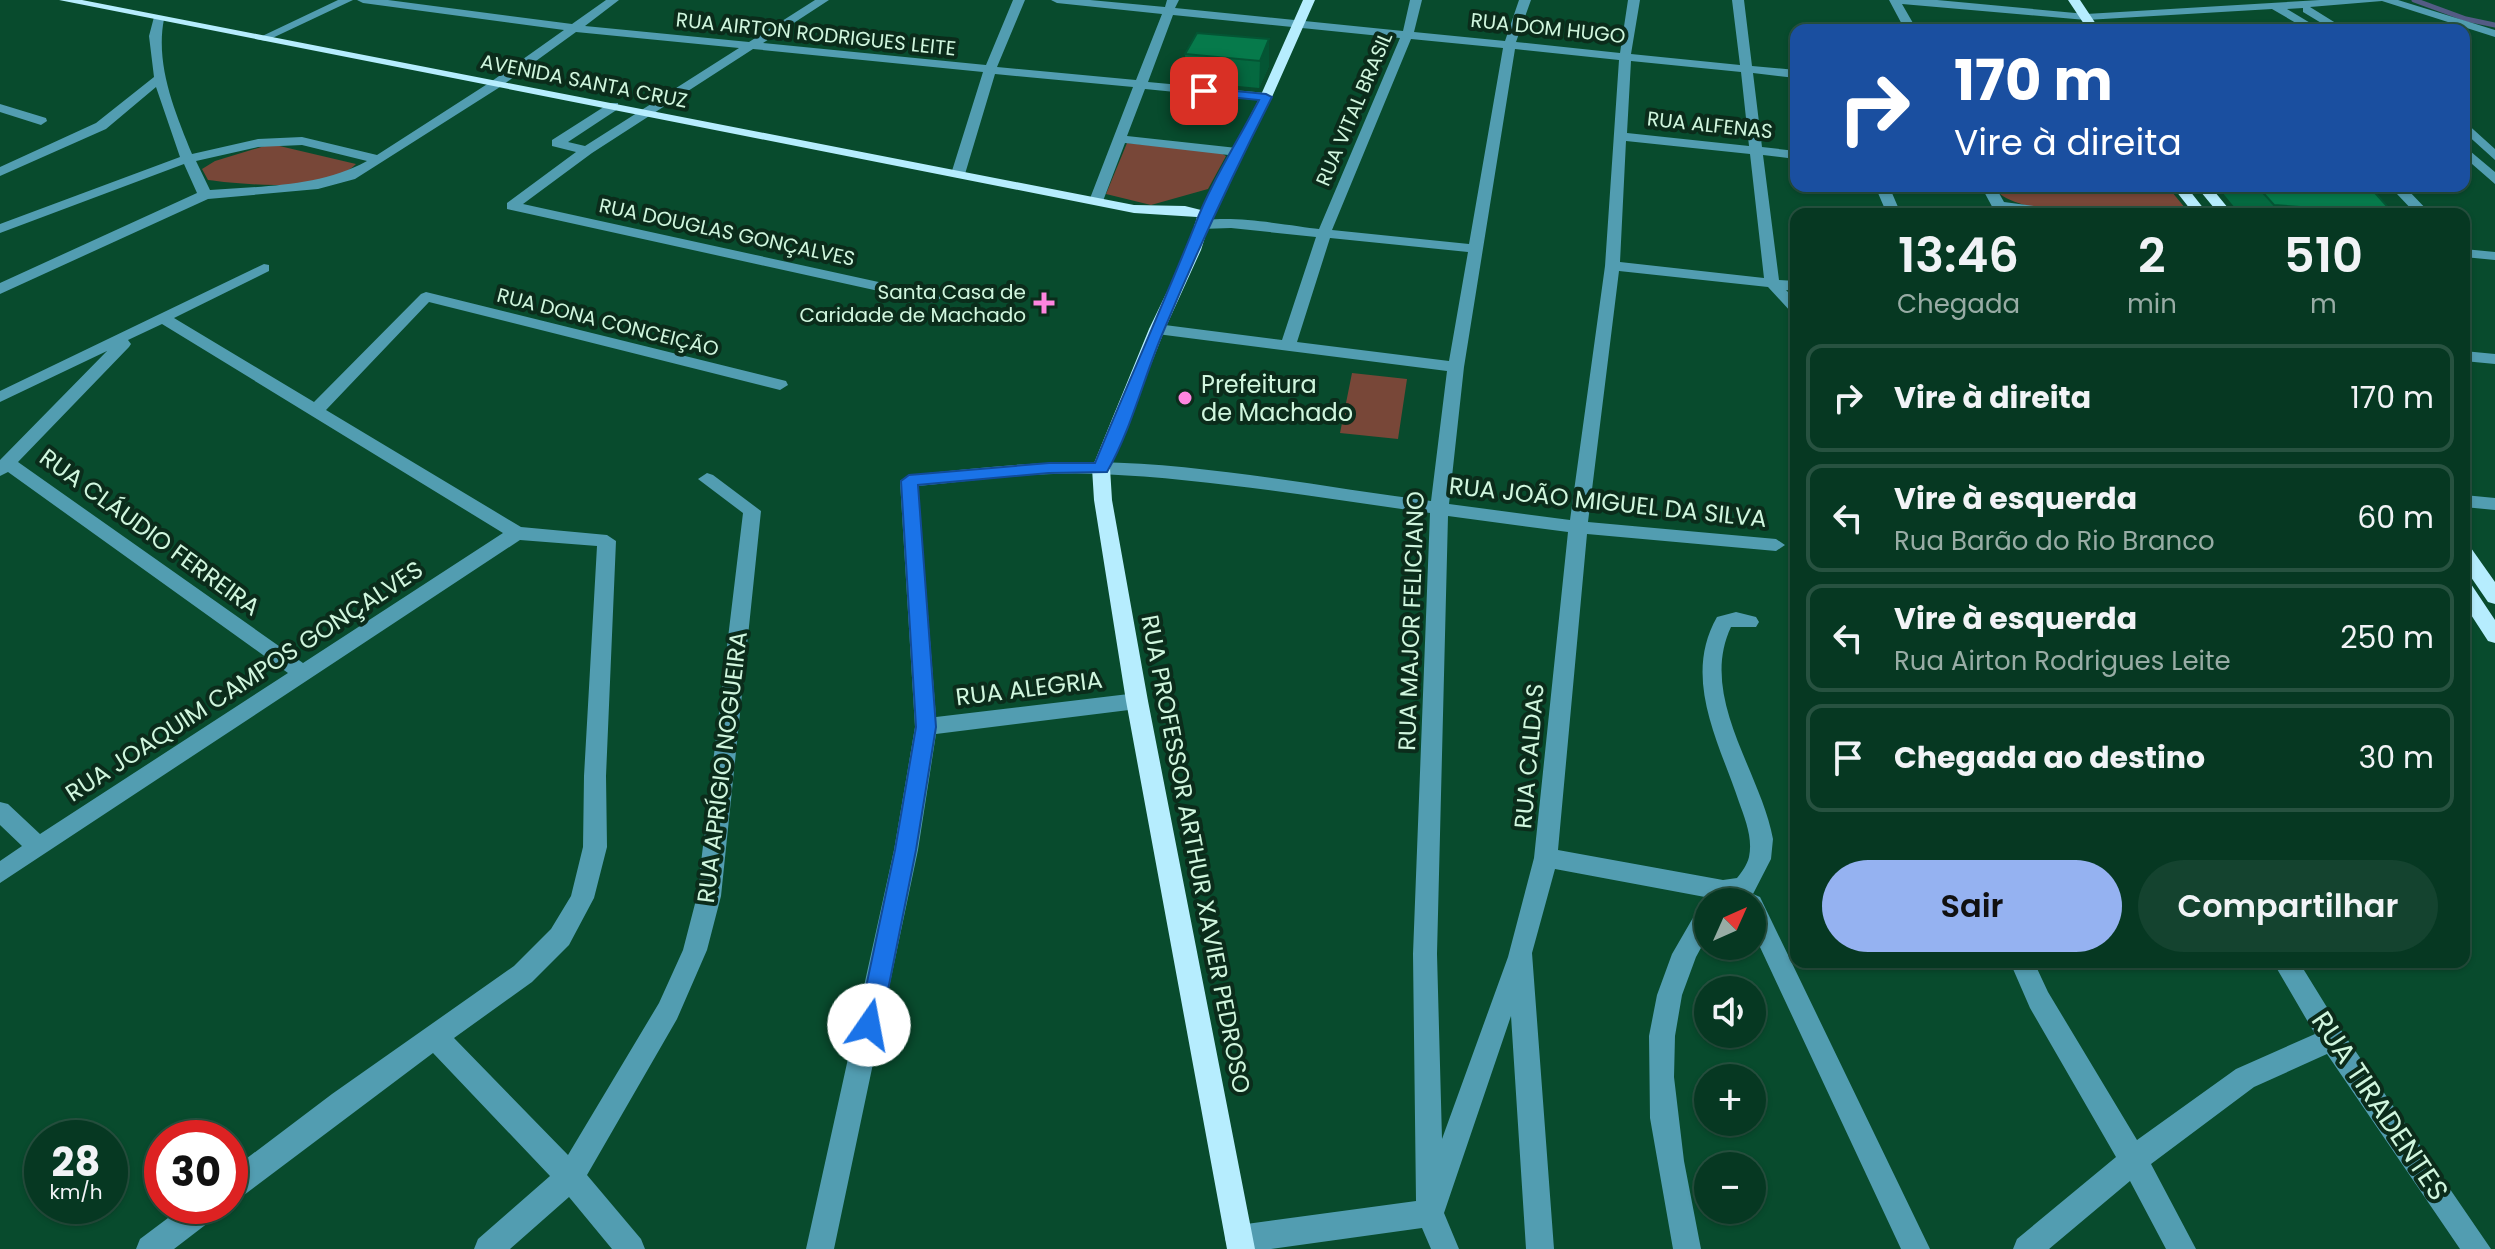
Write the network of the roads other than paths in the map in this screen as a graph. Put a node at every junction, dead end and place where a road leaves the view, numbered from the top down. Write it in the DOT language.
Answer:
graph roads {
  1 [pos="65,0"];
  2 [pos="347,0"];
  3 [pos="363,0"];
  4 [pos="613,0"];
  5 [pos="823,0"];
  6 [pos="1019,0"];
  7 [pos="1057,0"];
  8 [pos="1309,0"];
  9 [pos="1416,0"];
  10 [pos="1525,0"];
  11 [pos="1634,0"];
  12 [pos="1738,0"];
  13 [pos="1897,0"];
  14 [pos="2377,0"];
  15 [pos="2387,0"];
  16 [pos="2267,2"];
  17 [pos="2296,3"];
  18 [pos="2113,4"];
  19 [pos="2177,4"];
  20 [pos="1170,5"];
  21 [pos="2069,5"];
  22 [pos="2188,12"];
  23 [pos="2086,17"];
  24 [pos="2127,17"];
  25 [pos="158,19"];
  26 [pos="1300,23"];
  27 [pos="1908,24"];
  28 [pos="2077,24"];
  29 [pos="2090,24"];
  30 [pos="2306,24"];
  31 [pos="2331,24"];
  32 [pos="2463,24"];
  33 [pos="2470,26"];
  34 [pos="575,28"];
  35 [pos="1408,33"];
  36 [pos="2494,34"];
  37 [pos="262,39"];
  38 [pos="1510,44"];
  39 [pos="753,46"];
  40 [pos="1625,57"];
  41 [pos="1747,69"];
  42 [pos="990,70"];
  43 [pos="1790,73"];
  44 [pos="160,78"];
  45 [pos="496,84"];
  46 [pos="1142,85"];
  47 [pos="1266,97"];
  48 [pos="614,106"];
  49 [pos="0,108"];
  50 [pos="647,113"];
  51 [pos="41,121"];
  52 [pos="2470,131"];
  53 [pos="1620,136"];
  54 [pos="1121,139"];
  55 [pos="2470,141"];
  56 [pos="2480,142"];
  57 [pos="2495,143"];
  58 [pos="587,150"];
  59 [pos="1756,150"];
  60 [pos="1237,152"];
  61 [pos="1790,154"];
  62 [pos="2470,156"];
  63 [pos="2495,156"];
  64 [pos="186,159"];
  65 [pos="379,160"];
  66 [pos="0,172"];
  67 [pos="958,174"];
  68 [pos="2495,180"];
  69 [pos="1216,192"];
  70 [pos="2184,192"];
  71 [pos="2208,192"];
  72 [pos="2402,192"];
  73 [pos="205,195"];
  74 [pos="1096,201"];
  75 [pos="2196,208"];
  76 [pos="2221,208"];
  77 [pos="2418,208"];
  78 [pos="1184,216"];
  79 [pos="1203,220"];
  80 [pos="0,229"];
  81 [pos="1324,233"];
  82 [pos="1478,249"];
  83 [pos="1194,250"];
  84 [pos="2470,254"];
  85 [pos="2495,256"];
  86 [pos="1612,266"];
  87 [pos="264,268"];
  88 [pos="1772,283"];
  89 [pos="1790,285"];
  90 [pos="0,289"];
  91 [pos="933,298"];
  92 [pos="1790,302"];
  93 [pos="163,318"];
  94 [pos="1157,329"];
  95 [pos="132,335"];
  96 [pos="1288,345"];
  97 [pos="2470,357"];
  98 [pos="2495,359"];
  99 [pos="1456,367"];
  100 [pos="780,385"];
  101 [pos="0,397"];
  102 [pos="316,410"];
  103 [pos="4,466"];
  104 [pos="1101,468"];
  105 [pos="707,479"];
  106 [pos="2470,502"];
  107 [pos="2495,504"];
  108 [pos="1439,507"];
  109 [pos="1578,527"];
  110 [pos="517,533"];
  111 [pos="1776,545"];
  112 [pos="2470,562"];
  113 [pos="2495,597"];
  114 [pos="2470,598"];
  115 [pos="1749,622"];
  116 [pos="2495,636"];
  117 [pos="301,672"];
  118 [pos="1137,701"];
  119 [pos="926,727"];
  120 [pos="0,811"];
  121 [pos="38,847"];
  122 [pos="1546,858"];
  123 [pos="0,873"];
  124 [pos="1742,888"];
  125 [pos="1694,891"];
  126 [pos="1694,945"];
  127 [pos="1520,953"];
  128 [pos="1764,960"];
  129 [pos="2025,968"];
  130 [pos="2289,968"];
  131 [pos="436,1037"];
  132 [pos="2332,1039"];
  133 [pos="2134,1161"];
  134 [pos="248,1174"];
  135 [pos="570,1177"];
  136 [pos="1430,1213"];
  137 [pos="183,1224"];
  138 [pos="1240,1244"];
  139 [pos="150,1249"];
  140 [pos="488,1249"];
  141 [pos="631,1249"];
  142 [pos="820,1249"];
  143 [pos="1445,1249"];
  144 [pos="1540,1249"];
  145 [pos="1687,1249"];
  146 [pos="1916,1249"];
  147 [pos="2027,1249"];
  148 [pos="2182,1249"];
  149 [pos="2477,1249"];
  1 -- 25 [label="main road, AVENIDA SANTA CRUZ"];
  2 -- 37 [label="street"];
  3 -- 34 [label="street, RUA AIRTON RODRIGUES LEITE"];
  4 -- 34 [label="street"];
  5 -- 39 [label="street"];
  6 -- 42 [label="street"];
  7 -- 20 [label="street, RUA DOM HUGO"];
  8 -- 26 [label="main road"];
  9 -- 35 [label="street, RUA VITAL BRASIL"];
  10 -- 38 [label="street, RUA MAJOR FELICIANO"];
  11 -- 40 [label="street, RUA CALDAS"];
  12 -- 41 [label="street"];
  13 -- 21 [label="street"];
  13 -- 27 [label="street"];
  14 -- 17 [label="street"];
  15 -- 32 [label="street"];
  16 -- 17 [label="street"];
  16 -- 19 [label="street"];
  16 -- 22 [label="street"];
  16 -- 30 [label="street"];
  17 -- 31 [label="street"];
  18 -- 19 [label="street"];
  18 -- 21 [label="street"];
  18 -- 24 [label="street"];
  19 -- 22 [label="street"];
  20 -- 26 [label="street, RUA DOM HUGO"];
  20 -- 46 [label="street"];
  21 -- 23 [label="street"];
  21 -- 28 [label="main road"];
  22 -- 24 [label="street"];
  23 -- 24 [label="street"];
  23 -- 29 [label="main road"];
  25 -- 37 [label="main road, AVENIDA SANTA CRUZ"];
  25 -- 44 [label="street"];
  26 -- 35 [label="street, RUA DOM HUGO"];
  26 -- 47 [label="main road"];
  33 -- 36 [label="street"];
  34 -- 39 [label="street, RUA AIRTON RODRIGUES LEITE"];
  34 -- 45 [label="street"];
  35 -- 38 [label="street, RUA DOM HUGO"];
  35 -- 81 [label="street, RUA VITAL BRASIL"];
  37 -- 45 [label="main road, AVENIDA SANTA CRUZ"];
  38 -- 40 [label="street, RUA DOM HUGO"];
  38 -- 82 [label="street, RUA MAJOR FELICIANO"];
  39 -- 42 [label="street, RUA AIRTON RODRIGUES LEITE"];
  39 -- 50 [label="street"];
  40 -- 41 [label="street, RUA DOM HUGO"];
  40 -- 53 [label="street, RUA CALDAS"];
  41 -- 43 [label="street, RUA DOM HUGO"];
  41 -- 59 [label="street"];
  42 -- 46 [label="street, RUA AIRTON RODRIGUES LEITE"];
  42 -- 67 [label="street"];
  44 -- 64 [label="street"];
  44 -- 66 [label="street"];
  45 -- 48 [label="main road, AVENIDA SANTA CRUZ"];
  45 -- 65 [label="street"];
  46 -- 47 [label="street, RUA AIRTON RODRIGUES LEITE"];
  46 -- 54 [label="street"];
  47 -- 60 [label="main road"];
  48 -- 50 [label="main road, AVENIDA SANTA CRUZ"];
  48 -- 58 [label="street"];
  49 -- 51 [label="street"];
  50 -- 58 [label="street"];
  50 -- 67 [label="main road, AVENIDA SANTA CRUZ"];
  52 -- 56 [label="street"];
  53 -- 59 [label="street, RUA ALFENAS"];
  53 -- 86 [label="street, RUA CALDAS"];
  54 -- 60 [label="street"];
  54 -- 74 [label="street"];
  55 -- 56 [label="street"];
  56 -- 57 [label="street"];
  56 -- 63 [label="street"];
  58 -- 91 [label="street, RUA DOUGLAS GONÇALVES"];
  59 -- 61 [label="street, RUA ALFENAS"];
  59 -- 88 [label="street"];
  60 -- 69 [label="main road"];
  62 -- 68 [label="street"];
  64 -- 65 [label="street"];
  64 -- 73 [label="street"];
  64 -- 80 [label="street"];
  65 -- 73 [label="street"];
  67 -- 74 [label="main road, AVENIDA SANTA CRUZ"];
  69 -- 78 [label="main road"];
  69 -- 79 [label="main road"];
  70 -- 75 [label="main road"];
  71 -- 76 [label="main road"];
  72 -- 77 [label="street"];
  73 -- 90 [label="street"];
  74 -- 78 [label="main road, AVENIDA SANTA CRUZ"];
  78 -- 79 [label="main road, AVENIDA SANTA CRUZ"];
  78 -- 83 [label="main road"];
  79 -- 81 [label="street"];
  79 -- 83 [label="main road"];
  81 -- 82 [label="street"];
  81 -- 96 [label="street, RUA VITAL BRASIL"];
  82 -- 99 [label="street, RUA MAJOR FELICIANO"];
  83 -- 94 [label="main road"];
  84 -- 85 [label="street"];
  86 -- 88 [label="street"];
  86 -- 109 [label="street, RUA CALDAS"];
  87 -- 93 [label="street"];
  88 -- 89 [label="street"];
  88 -- 92 [label="street"];
  93 -- 95 [label="street"];
  93 -- 102 [label="street"];
  94 -- 96 [label="street"];
  94 -- 104 [label="main road"];
  95 -- 101 [label="street"];
  95 -- 103 [label="street"];
  96 -- 99 [label="street"];
  97 -- 98 [label="street"];
  99 -- 108 [label="street, RUA MAJOR FELICIANO"];
  100 -- 102 [label="street, RUA DONA CONCEIÇÃO"];
  102 -- 110 [label="street"];
  103 -- 117 [label="street, RUA CLÁUDIO FERREIRA"];
  104 -- 108 [label="street, RUA JOÃO MIGUEL DA SILVA"];
  104 -- 118 [label="main road, RUA PROFESSOR ARTHUR XAVIER PEDROSO"];
  104 -- 119 [label="street, RUA JOÃO MIGUEL DA SILVA"];
  105 -- 135 [label="street, RUA APRÍGIO NOGUEIRA"];
  106 -- 107 [label="street"];
  108 -- 109 [label="street, RUA JOÃO MIGUEL DA SILVA"];
  108 -- 136 [label="street, RUA MAJOR FELICIANO"];
  109 -- 111 [label="street, RUA JOÃO MIGUEL DA SILVA"];
  109 -- 122 [label="street, RUA CALDAS"];
  110 -- 117 [label="street, RUA JOAQUIM CAMPOS GONÇALVES"];
  110 -- 131 [label="street"];
  112 -- 113 [label="main road"];
  114 -- 116 [label="main road"];
  115 -- 124 [label="street"];
  117 -- 121 [label="street, RUA JOAQUIM CAMPOS GONÇALVES"];
  118 -- 119 [label="street, RUA ALEGRIA"];
  118 -- 138 [label="main road, RUA PROFESSOR ARTHUR XAVIER PEDROSO"];
  119 -- 142 [label="street"];
  120 -- 121 [label="street"];
  121 -- 123 [label="street, RUA JOAQUIM CAMPOS GONÇALVES"];
  122 -- 125 [label="street"];
  122 -- 127 [label="street, RUA CALDAS"];
  126 -- 145 [label="street"];
  127 -- 136 [label="street"];
  127 -- 144 [label="street, RUA CALDAS"];
  128 -- 146 [label="street"];
  129 -- 133 [label="street"];
  130 -- 132 [label="street, RUA TIRADENTES"];
  131 -- 134 [label="street"];
  131 -- 135 [label="street"];
  132 -- 133 [label="street"];
  132 -- 149 [label="street, RUA TIRADENTES"];
  133 -- 147 [label="street"];
  133 -- 148 [label="street"];
  135 -- 140 [label="street, RUA APRÍGIO NOGUEIRA"];
  135 -- 141 [label="street"];
  136 -- 138 [label="street"];
  136 -- 143 [label="street, RUA MAJOR FELICIANO"];
  137 -- 139 [label="street"];
}
